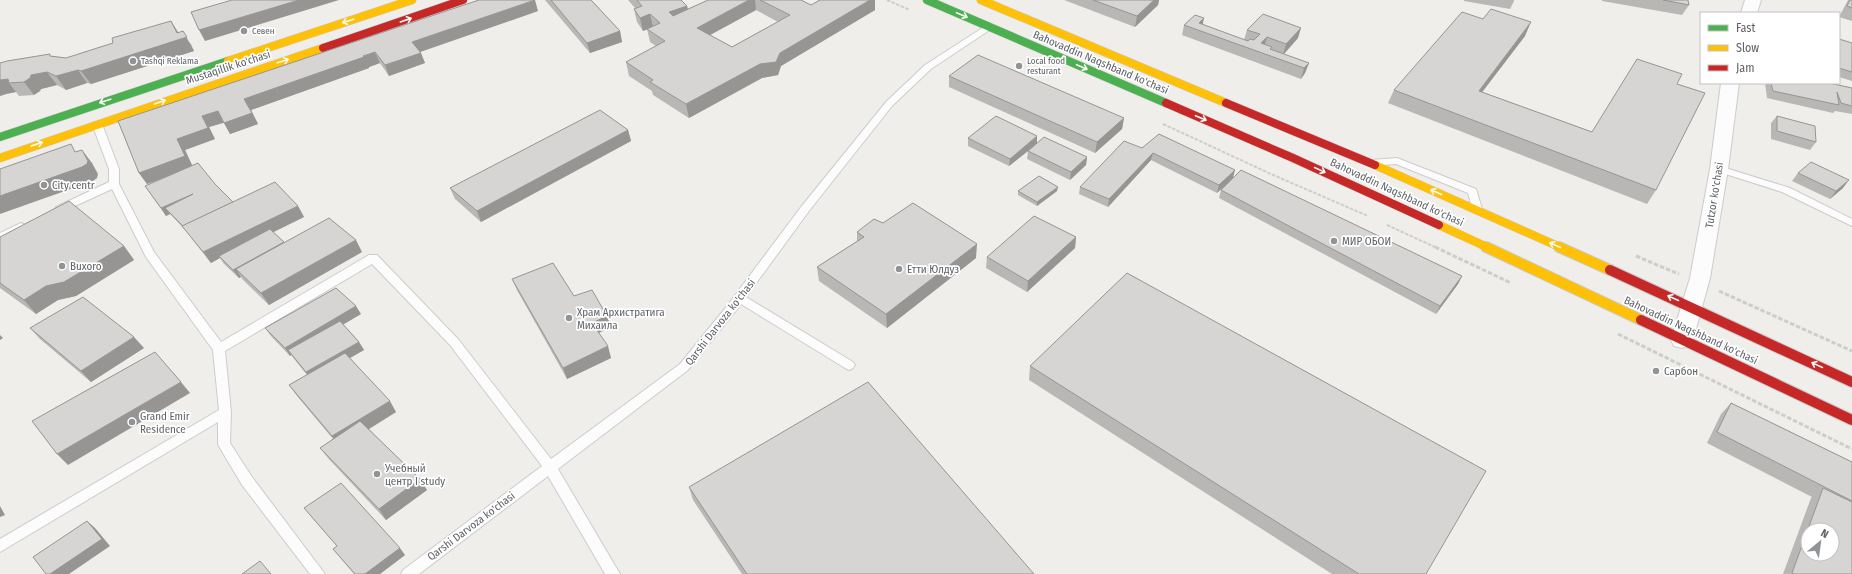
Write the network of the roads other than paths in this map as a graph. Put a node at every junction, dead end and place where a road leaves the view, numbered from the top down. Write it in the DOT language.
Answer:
graph roads {
  1 [pos="412,0"];
  2 [pos="463,0"];
  3 [pos="926,0"];
  4 [pos="981,0"];
  5 [pos="1753,0"];
  6 [pos="1749,12"];
  7 [pos="990,27"];
  8 [pos="1730,84"];
  9 [pos="97,124"];
  10 [pos="14,131"];
  11 [pos="0,132"];
  12 [pos="0,137"];
  13 [pos="0,158"];
  14 [pos="1370,164"];
  15 [pos="1719,169"];
  16 [pos="114,184"];
  17 [pos="1476,209"];
  18 [pos="50,214"];
  19 [pos="1852,223"];
  20 [pos="28,224"];
  21 [pos="0,237"];
  22 [pos="739,298"];
  23 [pos="1691,306"];
  24 [pos="1682,340"];
  25 [pos="219,348"];
  26 [pos="849,365"];
  27 [pos="1852,382"];
  28 [pos="225,412"];
  29 [pos="1852,420"];
  30 [pos="550,467"];
  31 [pos="0,546"];
  32 [pos="318,574"];
  33 [pos="408,574"];
  34 [pos="612,574"];
  1 -- 10 [label="main road, Mustaqillik ko'chasi, one-way"];
  9 -- 2 [label="main road, Mustaqillik ko'chasi, one-way"];
  3 -- 7 [label="main road, Bahovaddin Naqshband ko'chasi, one-way"];
  4 -- 14 [label="main road, Bahovaddin Naqshband ko'chasi"];
  5 -- 6 [label="street"];
  7 -- 22 [label="lane, Qarshi Darvoza ko'chasi"];
  7 -- 24 [label="main road, Bahovaddin Naqshband ko'chasi, one-way"];
  8 -- 15 [label="street, Tutzor ko'chasi"];
  13 -- 9 [label="main road, Mustaqillik ko'chasi, one-way"];
  9 -- 16 [label="lane"];
  10 -- 11 [label="main road"];
  10 -- 12 [label="main road, Mustaqillik ko'chasi"];
  17 -- 14 [label="main road, Bahovaddin Naqshband ko'chasi, one-way"];
  14 -- 17 [label="lane"];
  15 -- 19 [label="lane"];
  15 -- 23 [label="street, Tutzor ko'chasi"];
  16 -- 18 [label="lane"];
  16 -- 25 [label="lane"];
  23 -- 17 [label="main road, Bahovaddin Naqshband ko'chasi, one-way"];
  20 -- 21 [label="lane"];
  22 -- 26 [label="lane"];
  22 -- 30 [label="lane, Qarshi Darvoza ko'chasi"];
  23 -- 24 [label="street, Tutzor ko'chasi"];
  27 -- 23 [label="main road, Bahovaddin Naqshband ko'chasi, one-way"];
  24 -- 29 [label="main road, Bahovaddin Naqshband ko'chasi"];
  25 -- 28 [label="lane"];
  25 -- 30 [label="lane"];
  28 -- 31 [label="lane"];
  28 -- 32 [label="lane"];
  30 -- 33 [label="lane, Qarshi Darvoza ko'chasi"];
  30 -- 34 [label="lane"];
}
